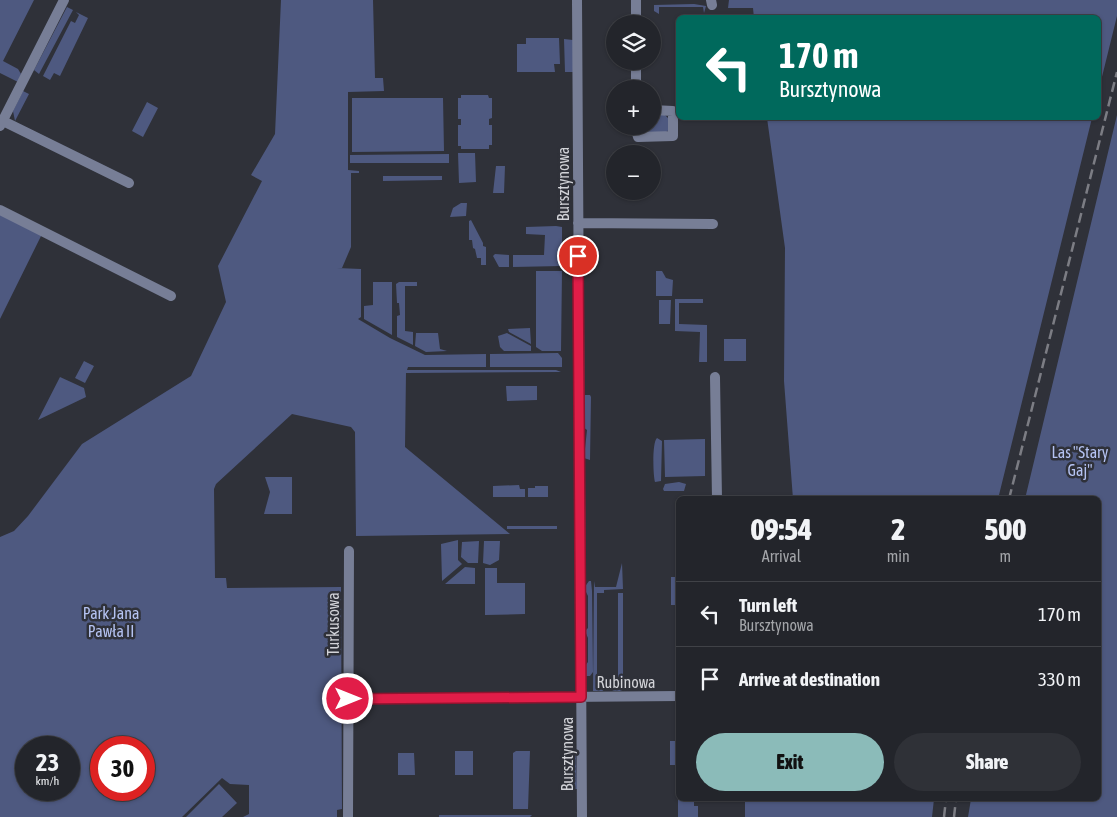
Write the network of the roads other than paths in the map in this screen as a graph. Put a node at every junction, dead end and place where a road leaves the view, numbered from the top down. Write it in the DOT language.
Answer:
graph roads {
  1 [pos="64,0"];
  2 [pos="577,0"];
  3 [pos="636,0"];
  4 [pos="636,15"];
  5 [pos="661,110"];
  6 [pos="1,124"];
  7 [pos="637,135"];
  8 [pos="129,183"];
  9 [pos="0,210"];
  10 [pos="578,223"];
  11 [pos="713,224"];
  12 [pos="171,296"];
  13 [pos="715,377"];
  14 [pos="717,496"];
  15 [pos="349,551"];
  16 [pos="676,696"];
  17 [pos="581,697"];
  18 [pos="334,699"];
  19 [pos="348,699"];
  20 [pos="348,817"];
  21 [pos="582,817"];
  1 -- 6 [label="street"];
  2 -- 10 [label="street, Bursztynowa"];
  3 -- 4 [label="street"];
  5 -- 7 [label="street"];
  6 -- 8 [label="street"];
  9 -- 12 [label="street"];
  10 -- 11 [label="street"];
  10 -- 17 [label="street, Bursztynowa"];
  13 -- 14 [label="street"];
  15 -- 19 [label="street, Turkusowa"];
  16 -- 17 [label="street, Rubinowa"];
  17 -- 19 [label="street, Rubinowa"];
  17 -- 21 [label="street, Bursztynowa"];
  18 -- 19 [label="street, Rubinowa"];
  19 -- 20 [label="street, Turkusowa"];
}
